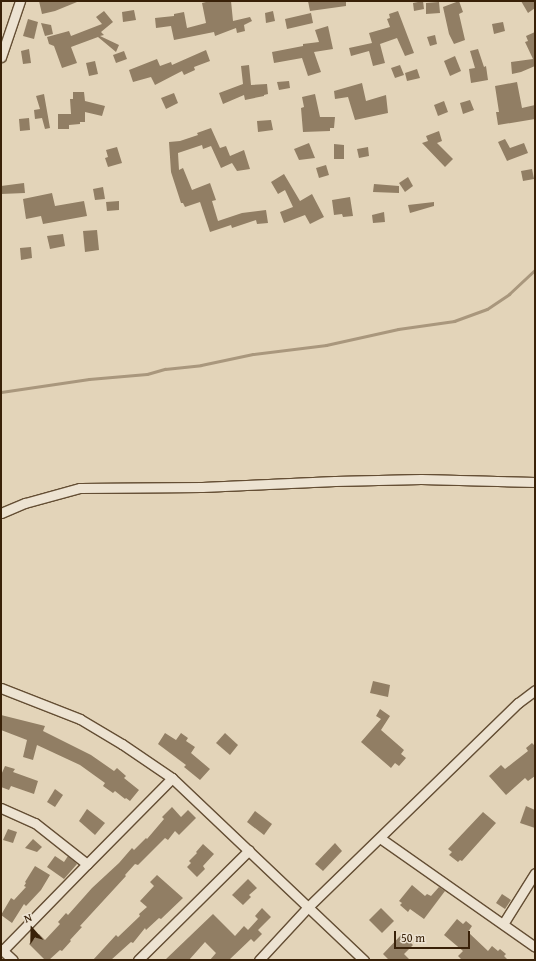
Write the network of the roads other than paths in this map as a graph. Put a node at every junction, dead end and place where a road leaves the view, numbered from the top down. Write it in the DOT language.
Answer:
graph roads {
  1 [pos="20,1"];
  2 [pos="1,57"];
  3 [pos="535,482"];
  4 [pos="1,513"];
  5 [pos="1,688"];
  6 [pos="535,690"];
  7 [pos="172,778"];
  8 [pos="1,808"];
  9 [pos="380,838"];
  10 [pos="249,850"];
  11 [pos="87,864"];
  12 [pos="535,873"];
  13 [pos="308,907"];
  14 [pos="503,924"];
  15 [pos="535,947"];
  16 [pos="2,949"];
  17 [pos="13,960"];
  18 [pos="138,960"];
  19 [pos="259,960"];
  20 [pos="364,960"];
  1 -- 2 [label="street"];
  3 -- 4 [label="street"];
  5 -- 7 [label="street"];
  6 -- 9 [label="street"];
  7 -- 10 [label="street"];
  7 -- 11 [label="street"];
  8 -- 11 [label="street"];
  9 -- 13 [label="street"];
  9 -- 14 [label="street"];
  10 -- 13 [label="street"];
  10 -- 18 [label="street"];
  11 -- 16 [label="street"];
  12 -- 14 [label="street"];
  13 -- 19 [label="street"];
  13 -- 20 [label="street"];
  14 -- 15 [label="street"];
  16 -- 17 [label="street"];
}
